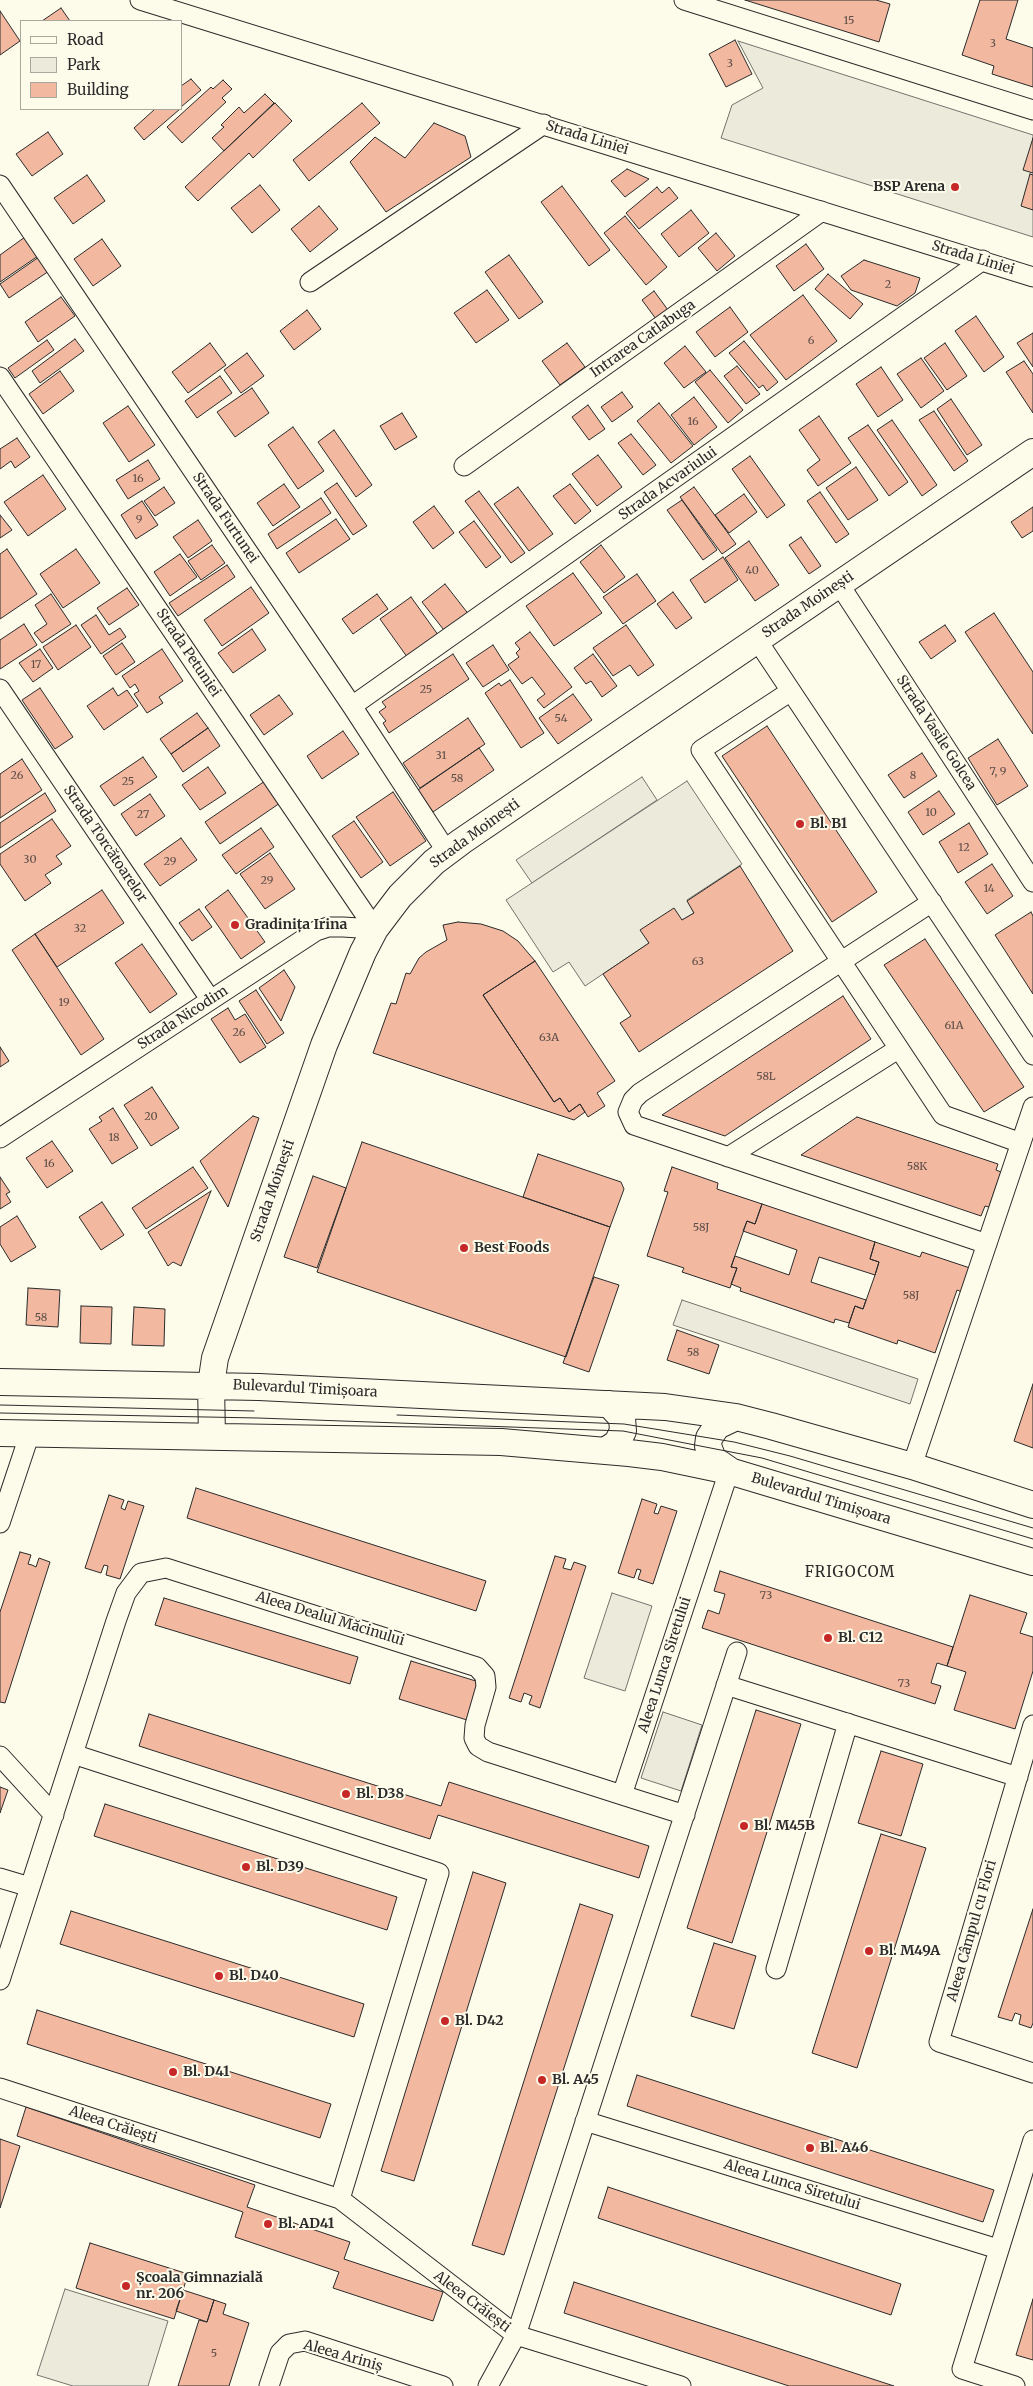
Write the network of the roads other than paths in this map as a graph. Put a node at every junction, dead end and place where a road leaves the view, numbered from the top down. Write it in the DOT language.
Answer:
graph roads {
  1 [pos="140,0"];
  2 [pos="684,0"];
  3 [pos="1033,110"];
  4 [pos="544,124"];
  5 [pos="0,185"];
  6 [pos="822,211"];
  7 [pos="983,260"];
  8 [pos="1033,277"];
  9 [pos="310,282"];
  10 [pos="0,377"];
  11 [pos="1033,452"];
  12 [pos="464,466"];
  13 [pos="839,584"];
  14 [pos="757,640"];
  15 [pos="0,689"];
  16 [pos="791,691"];
  17 [pos="352,706"];
  18 [pos="447,852"];
  19 [pos="1033,882"];
  20 [pos="932,902"];
  21 [pos="375,930"];
  22 [pos="840,961"];
  23 [pos="210,1000"];
  24 [pos="898,1049"];
  25 [pos="1033,1055"];
  26 [pos="1033,1107"];
  27 [pos="0,1138"];
  28 [pos="1021,1143"];
  29 [pos="728,1157"];
  30 [pos="987,1244"];
  31 [pos="0,1382"];
  32 [pos="211,1385"];
  33 [pos="609,1404"];
  34 [pos="736,1417"];
  35 [pos="0,1433"];
  36 [pos="30,1433"];
  37 [pos="212,1437"];
  38 [pos="605,1450"];
  39 [pos="912,1466"];
  40 [pos="729,1471"];
  41 [pos="1033,1505"];
  42 [pos="0,1523"];
  43 [pos="1033,1562"];
  44 [pos="737,1652"];
  45 [pos="726,1685"];
  46 [pos="848,1723"];
  47 [pos="1033,1725"];
  48 [pos="73,1754"];
  49 [pos="0,1756"];
  50 [pos="1018,1776"];
  51 [pos="622,1795"];
  52 [pos="54,1814"];
  53 [pos="685,1815"];
  54 [pos="0,1878"];
  55 [pos="30,1887"];
  56 [pos="776,1969"];
  57 [pos="0,1980"];
  58 [pos="1033,2073"];
  59 [pos="0,2088"];
  60 [pos="584,2121"];
  61 [pos="1033,2140"];
  62 [pos="340,2199"];
  63 [pos="998,2249"];
  64 [pos="516,2335"];
  65 [pos="269,2386"];
  66 [pos="443,2386"];
  67 [pos="488,2386"];
  68 [pos="681,2386"];
  69 [pos="1012,2386"];
  1 -- 4 [label="street, Strada Liniei"];
  2 -- 3 [label="street"];
  4 -- 6 [label="street, Strada Liniei"];
  4 -- 9 [label="street"];
  5 -- 17 [label="street, Strada Furtunei"];
  6 -- 7 [label="street, Strada Liniei"];
  6 -- 12 [label="street, Intrarea Catlabuga"];
  7 -- 8 [label="street, Strada Liniei"];
  7 -- 17 [label="street, Strada Acvariului"];
  10 -- 21 [label="street, Strada Petuniei"];
  11 -- 13 [label="main road, Strada Moinești"];
  13 -- 14 [label="main road, Strada Moinești"];
  13 -- 19 [label="street, Strada Vasile Golcea"];
  14 -- 16 [label="street"];
  14 -- 18 [label="main road, Strada Moinești"];
  15 -- 23 [label="street, Strada Torcătoarelor"];
  16 -- 20 [label="street"];
  16 -- 22 [label="street"];
  17 -- 18 [label="street, Strada Furtunei"];
  18 -- 21 [label="main road, Strada Moinești"];
  20 -- 22 [label="street"];
  20 -- 25 [label="street"];
  21 -- 23 [label="street, Strada Nicodim"];
  21 -- 32 [label="main road, Strada Moinești"];
  22 -- 24 [label="street"];
  22 -- 29 [label="street"];
  23 -- 27 [label="street, Strada Nicodim"];
  24 -- 28 [label="street"];
  24 -- 29 [label="street"];
  26 -- 28 [label="street"];
  28 -- 30 [label="street"];
  29 -- 30 [label="street"];
  30 -- 39 [label="street"];
  31 -- 32 [label="main road, Bulevardul Timișoara"];
  32 -- 33 [label="main road, Bulevardul Timișoara"];
  32 -- 37 [label="main road, Strada Moinești"];
  33 -- 34 [label="main road, Bulevardul Timișoara"];
  33 -- 38 [label="main road"];
  34 -- 39 [label="main road, Bulevardul Timișoara"];
  34 -- 40 [label="main road"];
  35 -- 36 [label="main road, Bulevardul Timișoara"];
  36 -- 37 [label="main road, Bulevardul Timișoara"];
  36 -- 42 [label="street"];
  37 -- 38 [label="main road, Bulevardul Timișoara"];
  38 -- 40 [label="main road, Bulevardul Timișoara"];
  39 -- 41 [label="main road, Bulevardul Timișoara"];
  40 -- 43 [label="main road, Bulevardul Timișoara"];
  40 -- 51 [label="street, Aleea Lunca Siretului"];
  44 -- 45 [label="street"];
  45 -- 46 [label="street"];
  45 -- 53 [label="street"];
  46 -- 50 [label="street"];
  46 -- 56 [label="street"];
  47 -- 50 [label="street, Aleea Câmpul cu Flori"];
  48 -- 51 [label="street, Aleea Dealul Măcinului"];
  48 -- 52 [label="street, Aleea Dealul Măcinului"];
  48 -- 62 [label="street"];
  49 -- 52 [label="street"];
  50 -- 58 [label="street, Aleea Câmpul cu Flori"];
  51 -- 53 [label="street"];
  52 -- 55 [label="street, Aleea Dealul Măcinului"];
  53 -- 60 [label="street"];
  54 -- 55 [label="street"];
  55 -- 57 [label="street, Aleea Dealul Măcinului"];
  59 -- 62 [label="street, Aleea Crăiești"];
  60 -- 63 [label="street, Aleea Lunca Siretului"];
  60 -- 64 [label="street"];
  61 -- 63 [label="street"];
  62 -- 64 [label="street, Aleea Crăiești"];
  63 -- 69 [label="street"];
  64 -- 67 [label="street"];
  64 -- 68 [label="street, Aleea Crăiești"];
  65 -- 66 [label="street, Aleea Ariniș"];
}
